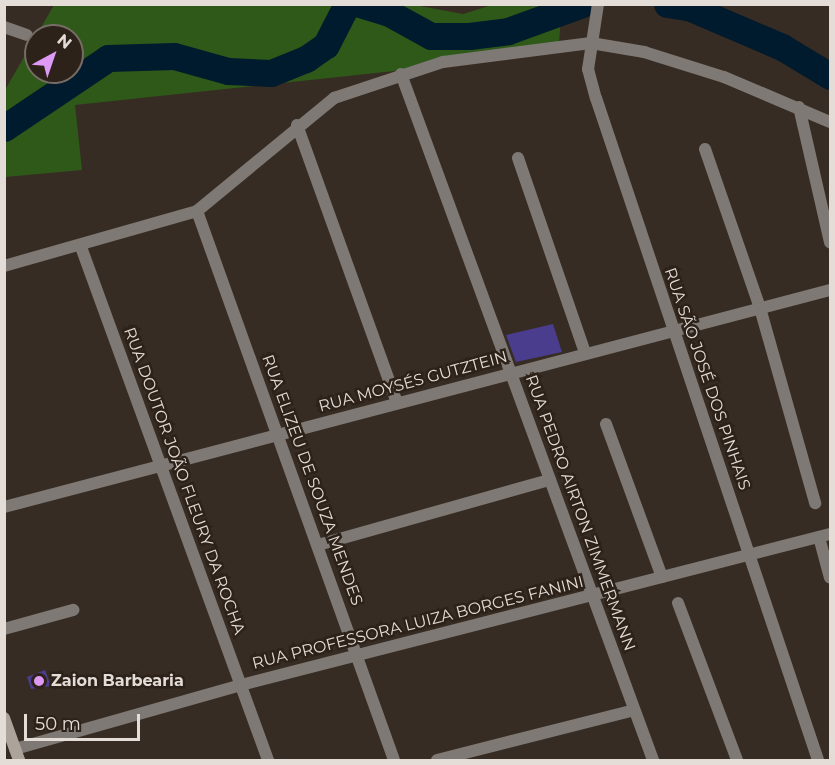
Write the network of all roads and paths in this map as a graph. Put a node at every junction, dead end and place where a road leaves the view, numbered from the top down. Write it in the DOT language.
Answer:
graph roads {
  1 [pos="598,4"];
  2 [pos="4,27"];
  3 [pos="24,34"];
  4 [pos="591,43"];
  5 [pos="400,74"];
  6 [pos="799,107"];
  7 [pos="831,122"];
  8 [pos="297,124"];
  9 [pos="705,149"];
  10 [pos="518,158"];
  11 [pos="197,211"];
  12 [pos="831,242"];
  13 [pos="81,247"];
  14 [pos="4,266"];
  15 [pos="831,290"];
  16 [pos="760,308"];
  17 [pos="674,330"];
  18 [pos="585,353"];
  19 [pos="512,373"];
  20 [pos="397,403"];
  21 [pos="606,424"];
  22 [pos="278,435"];
  23 [pos="163,466"];
  24 [pos="550,480"];
  25 [pos="815,503"];
  26 [pos="4,507"];
  27 [pos="825,535"];
  28 [pos="318,545"];
  29 [pos="749,555"];
  30 [pos="662,577"];
  31 [pos="831,578"];
  32 [pos="591,595"];
  33 [pos="678,603"];
  34 [pos="73,610"];
  35 [pos="4,629"];
  36 [pos="358,655"];
  37 [pos="241,685"];
  38 [pos="634,710"];
  39 [pos="4,718"];
  40 [pos="17,755"];
  41 [pos="268,760"];
  42 [pos="394,760"];
  43 [pos="436,760"];
  44 [pos="653,760"];
  45 [pos="737,760"];
  46 [pos="818,760"];
  1 -- 4 [label="street, RUA SÃO JOSÉ DOS PINHAIS"];
  2 -- 3 [label="street"];
  4 -- 5 [label="street"];
  4 -- 6 [label="street"];
  4 -- 17 [label="street, RUA SÃO JOSÉ DOS PINHAIS"];
  5 -- 8 [label="street"];
  5 -- 19 [label="street, RUA PEDRO AIRTON ZIMMERMANN"];
  6 -- 7 [label="street"];
  6 -- 12 [label="street"];
  8 -- 11 [label="street"];
  8 -- 20 [label="street"];
  9 -- 16 [label="street"];
  10 -- 18 [label="street"];
  11 -- 13 [label="street"];
  11 -- 22 [label="street, RUA ELIZEU DE SOUZA MENDES"];
  13 -- 14 [label="street"];
  13 -- 23 [label="street, RUA DOUTOR JOÃO FLEURY DA ROCHA"];
  15 -- 16 [label="street, RUA MOYSÉS GUTZTEIN"];
  16 -- 17 [label="street, RUA MOYSÉS GUTZTEIN"];
  16 -- 25 [label="street"];
  17 -- 18 [label="street, RUA MOYSÉS GUTZTEIN"];
  17 -- 29 [label="street, RUA SÃO JOSÉ DOS PINHAIS"];
  18 -- 19 [label="street, RUA MOYSÉS GUTZTEIN"];
  19 -- 20 [label="street, RUA MOYSÉS GUTZTEIN"];
  19 -- 24 [label="street, RUA PEDRO AIRTON ZIMMERMANN"];
  20 -- 22 [label="street, RUA MOYSÉS GUTZTEIN"];
  21 -- 30 [label="street"];
  22 -- 23 [label="street, RUA MOYSÉS GUTZTEIN"];
  22 -- 28 [label="street, RUA ELIZEU DE SOUZA MENDES"];
  23 -- 26 [label="street, RUA MOYSÉS GUTZTEIN"];
  23 -- 37 [label="street, RUA DOUTOR JOÃO FLEURY DA ROCHA"];
  24 -- 28 [label="street"];
  24 -- 32 [label="street, RUA PEDRO AIRTON ZIMMERMANN"];
  27 -- 29 [label="street, RUA PROFESSORA LUIZA BORGES FANINI"];
  27 -- 31 [label="street"];
  28 -- 36 [label="street, RUA ELIZEU DE SOUZA MENDES"];
  29 -- 30 [label="street, RUA PROFESSORA LUIZA BORGES FANINI"];
  29 -- 46 [label="street, RUA SÃO JOSÉ DOS PINHAIS"];
  30 -- 32 [label="street, RUA PROFESSORA LUIZA BORGES FANINI"];
  32 -- 36 [label="street, RUA PROFESSORA LUIZA BORGES FANINI"];
  32 -- 38 [label="street, RUA PEDRO AIRTON ZIMMERMANN"];
  33 -- 45 [label="street"];
  34 -- 35 [label="street"];
  36 -- 37 [label="street, RUA PROFESSORA LUIZA BORGES FANINI"];
  36 -- 42 [label="street, RUA ELIZEU DE SOUZA MENDES"];
  37 -- 40 [label="street, RUA PROFESSORA LUIZA BORGES FANINI"];
  37 -- 41 [label="street, RUA DOUTOR JOÃO FLEURY DA ROCHA"];
  38 -- 43 [label="street"];
  38 -- 44 [label="street, RUA PEDRO AIRTON ZIMMERMANN"];
  39 -- 40 [label="main road"];
}
